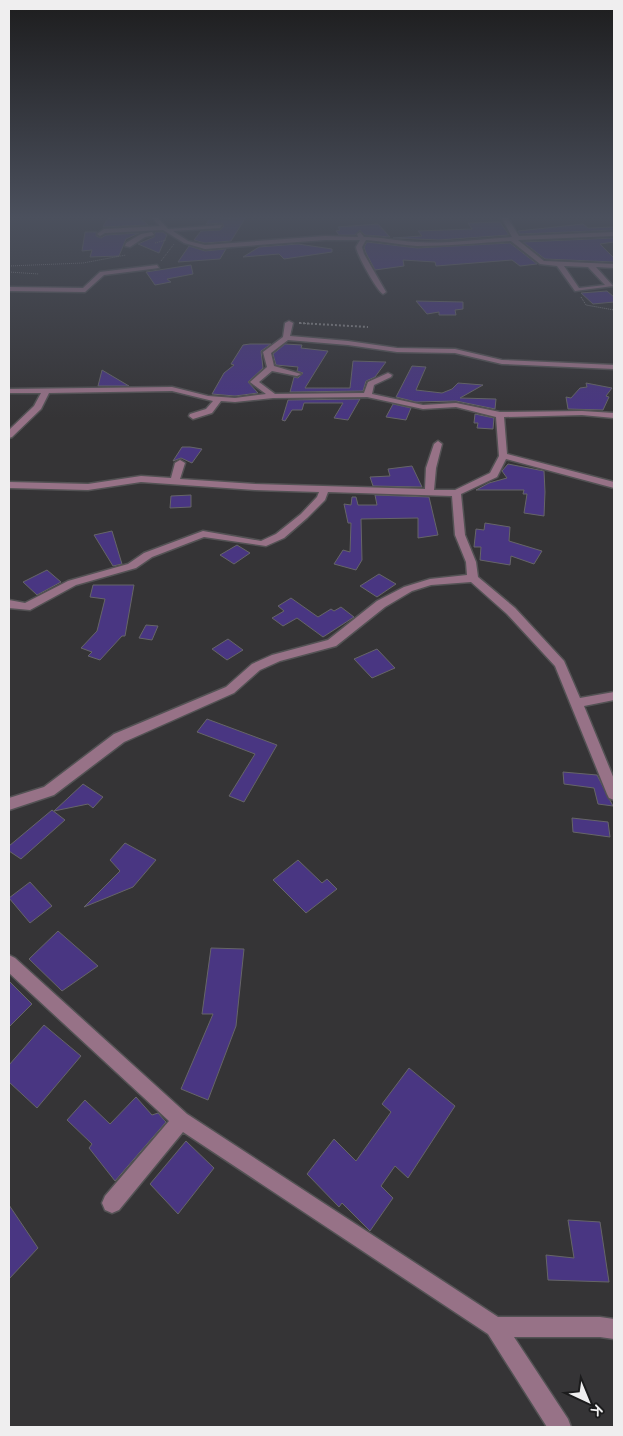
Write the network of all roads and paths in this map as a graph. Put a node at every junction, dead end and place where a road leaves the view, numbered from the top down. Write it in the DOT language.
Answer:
graph roads {
  1 [pos="91,284"];
  2 [pos="377,284"];
  3 [pos="573,284"];
  4 [pos="608,284"];
  5 [pos="9,289"];
  6 [pos="577,290"];
  7 [pos="383,292"];
  8 [pos="614,310"];
  9 [pos="289,323"];
  10 [pos="368,327"];
  11 [pos="286,338"];
  12 [pos="614,367"];
  13 [pos="271,368"];
  14 [pos="297,374"];
  15 [pos="388,375"];
  16 [pos="9,391"];
  17 [pos="46,391"];
  18 [pos="367,395"];
  19 [pos="273,396"];
  20 [pos="218,398"];
  21 [pos="500,415"];
  22 [pos="614,415"];
  23 [pos="194,416"];
  24 [pos="9,434"];
  25 [pos="438,444"];
  26 [pos="503,456"];
  27 [pos="180,463"];
  28 [pos="175,482"];
  29 [pos="9,485"];
  30 [pos="614,485"];
  31 [pos="324,488"];
  32 [pos="429,492"];
  33 [pos="456,493"];
  34 [pos="473,578"];
  35 [pos="9,604"];
  36 [pos="614,696"];
  37 [pos="576,703"];
  38 [pos="614,794"];
  39 [pos="9,804"];
  40 [pos="9,963"];
  41 [pos="181,1120"];
  42 [pos="112,1203"];
  43 [pos="495,1327"];
  44 [pos="614,1329"];
  45 [pos="560,1427"];
  1 -- 5 [label="street"];
  2 -- 7 [label="street"];
  3 -- 6 [label="street"];
  4 -- 6 [label="street"];
  6 -- 8 [label="path"];
  9 -- 10 [label="path"];
  9 -- 11 [label="street"];
  11 -- 12 [label="street"];
  11 -- 13 [label="street"];
  13 -- 14 [label="street"];
  13 -- 19 [label="street"];
  15 -- 18 [label="street"];
  16 -- 17 [label="street"];
  17 -- 20 [label="street"];
  17 -- 24 [label="street"];
  18 -- 19 [label="street"];
  18 -- 21 [label="street"];
  19 -- 20 [label="street"];
  20 -- 23 [label="street"];
  21 -- 22 [label="street"];
  21 -- 26 [label="street"];
  25 -- 32 [label="street"];
  26 -- 30 [label="street"];
  26 -- 33 [label="street"];
  27 -- 28 [label="street"];
  28 -- 29 [label="street"];
  28 -- 31 [label="street"];
  31 -- 32 [label="street"];
  31 -- 35 [label="street"];
  32 -- 33 [label="street"];
  33 -- 34 [label="street"];
  34 -- 37 [label="street"];
  34 -- 39 [label="street"];
  36 -- 37 [label="street"];
  37 -- 38 [label="street"];
  40 -- 41 [label="street"];
  41 -- 42 [label="street"];
  41 -- 43 [label="street"];
  43 -- 44 [label="street"];
  43 -- 45 [label="street"];
}
